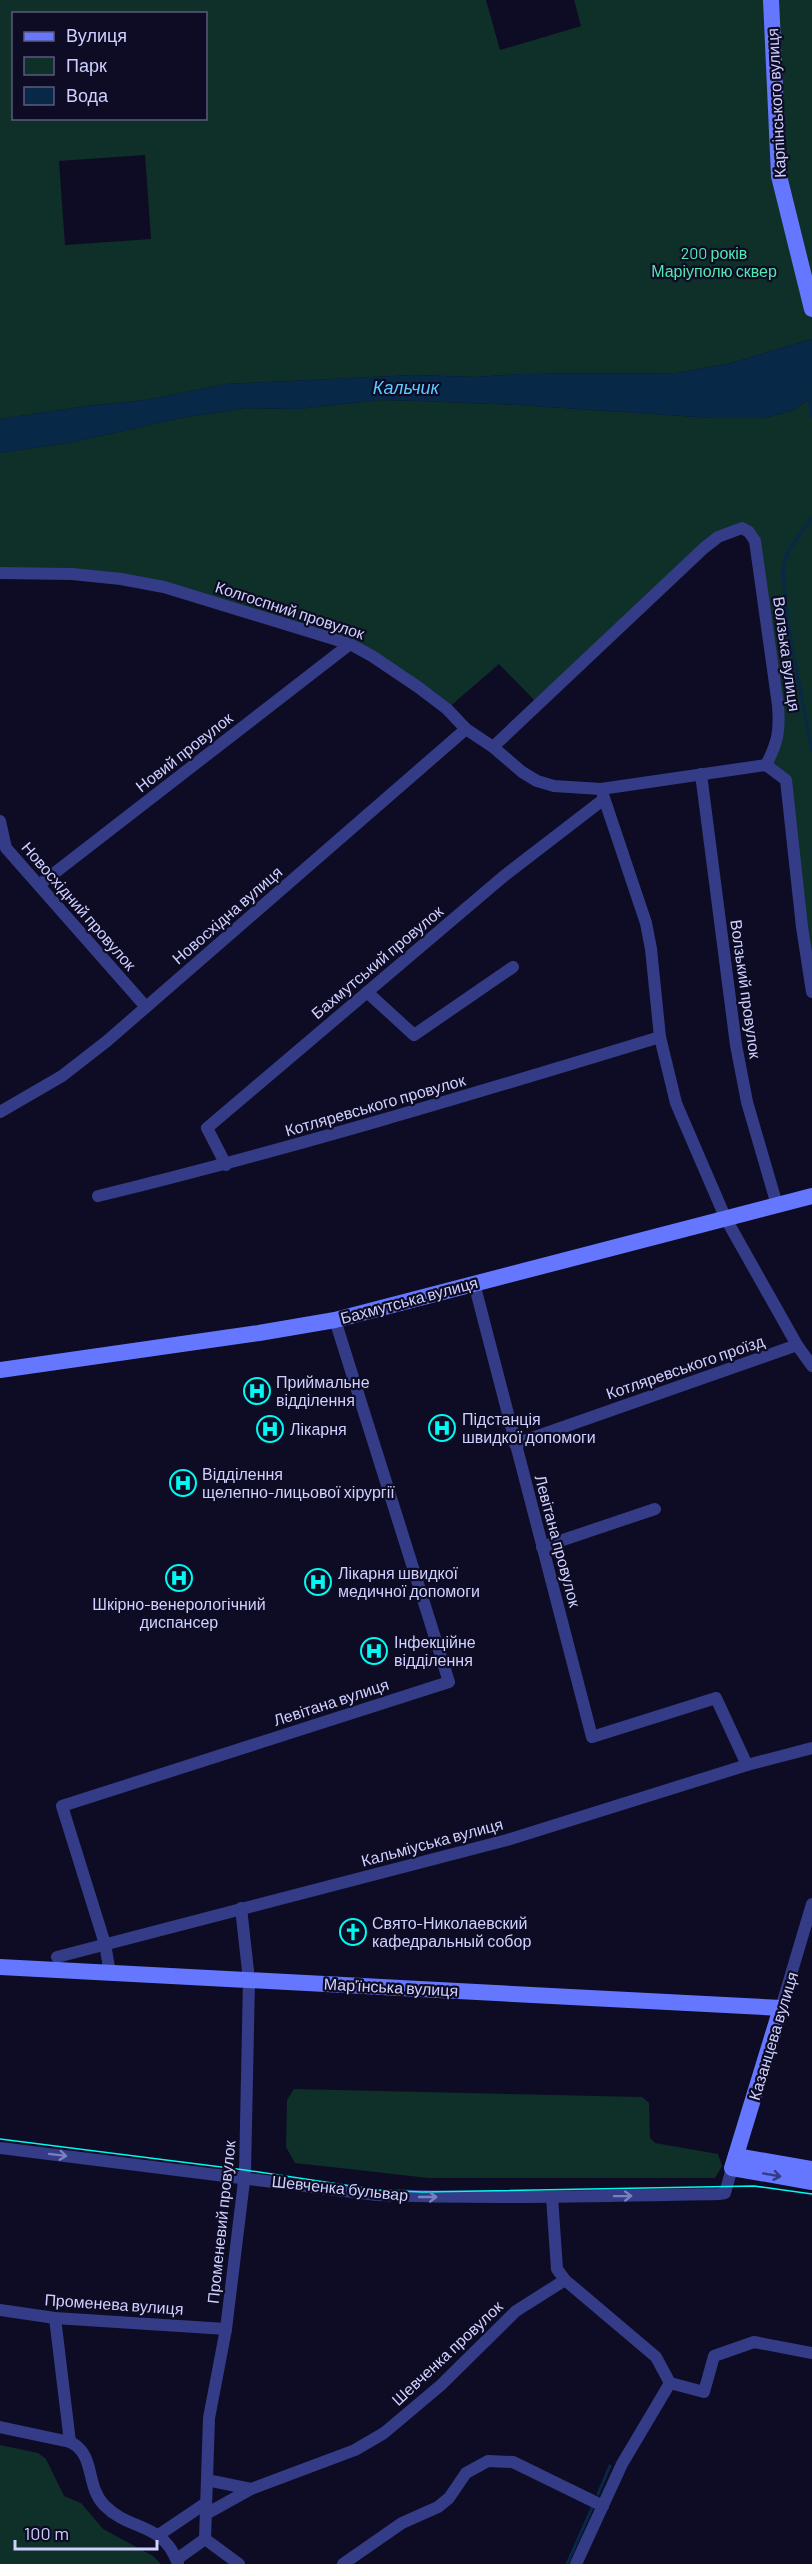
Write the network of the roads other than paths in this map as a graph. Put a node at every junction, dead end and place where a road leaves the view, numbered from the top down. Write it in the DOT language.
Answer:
graph roads {
  1 [pos="771,0"];
  2 [pos="812,309"];
  3 [pos="0,573"];
  4 [pos="350,644"];
  5 [pos="466,729"];
  6 [pos="493,747"];
  7 [pos="766,765"];
  8 [pos="701,774"];
  9 [pos="602,794"];
  10 [pos="0,821"];
  11 [pos="3,850"];
  12 [pos="39,885"];
  13 [pos="513,967"];
  14 [pos="367,992"];
  15 [pos="812,992"];
  16 [pos="146,1007"];
  17 [pos="660,1037"];
  18 [pos="0,1112"];
  19 [pos="226,1165"];
  20 [pos="98,1196"];
  21 [pos="812,1196"];
  22 [pos="777,1205"];
  23 [pos="726,1218"];
  24 [pos="474,1283"];
  25 [pos="334,1320"];
  26 [pos="797,1345"];
  27 [pos="812,1366"];
  28 [pos="0,1370"];
  29 [pos="515,1444"];
  30 [pos="655,1509"];
  31 [pos="542,1546"];
  32 [pos="812,1748"];
  33 [pos="747,1765"];
  34 [pos="812,1904"];
  35 [pos="240,1908"];
  36 [pos="105,1944"];
  37 [pos="57,1957"];
  38 [pos="0,1967"];
  39 [pos="110,1973"];
  40 [pos="249,1980"];
  41 [pos="781,2008"];
  42 [pos="0,2148"];
  43 [pos="734,2162"];
  44 [pos="812,2169"];
  45 [pos="245,2178"];
  46 [pos="812,2182"];
  47 [pos="552,2198"];
  48 [pos="565,2280"];
  49 [pos="0,2310"];
  50 [pos="55,2318"];
  51 [pos="226,2329"];
  52 [pos="812,2353"];
  53 [pos="669,2381"];
  54 [pos="0,2427"];
  55 [pos="69,2442"];
  56 [pos="207,2480"];
  57 [pos="251,2489"];
  58 [pos="603,2506"];
  59 [pos="206,2509"];
  60 [pos="160,2534"];
  61 [pos="205,2539"];
  62 [pos="177,2562"];
  63 [pos="239,2564"];
  64 [pos="343,2564"];
  65 [pos="576,2564"];
  1 -- 2 [label="street, Карпінського вулиця"];
  3 -- 4 [label="street, Колгоспний провулок"];
  4 -- 5 [label="street, Колгоспний провулок"];
  4 -- 12 [label="street, Новий провулок"];
  5 -- 6 [label="street, Колгоспний провулок"];
  5 -- 16 [label="street, Новосхідна вулиця"];
  6 -- 7 [label="street, Волзька вулиця"];
  6 -- 9 [label="street, Колгоспний провулок"];
  7 -- 8 [label="street, Колгоспний провулок"];
  7 -- 15 [label="street"];
  8 -- 9 [label="street, Колгоспний провулок"];
  8 -- 22 [label="street, Волзький провулок"];
  9 -- 14 [label="street, Бахмутський провулок"];
  9 -- 17 [label="street"];
  10 -- 11 [label="street, Новосхідний провулок"];
  11 -- 12 [label="street, Новосхідний провулок"];
  12 -- 16 [label="street, Новосхідний провулок"];
  13 -- 14 [label="street"];
  14 -- 19 [label="street, Бахмутський провулок"];
  16 -- 18 [label="street, Новосхідна вулиця"];
  17 -- 19 [label="street, Котляревського провулок"];
  17 -- 23 [label="street"];
  19 -- 20 [label="street, Котляревського провулок"];
  21 -- 22 [label="street, Бахмутська вулиця"];
  22 -- 23 [label="street, Бахмутська вулиця"];
  23 -- 24 [label="street, Бахмутська вулиця"];
  23 -- 26 [label="street"];
  24 -- 25 [label="street, Бахмутська вулиця"];
  24 -- 29 [label="street, Левітана провулок"];
  25 -- 28 [label="street, Бахмутська вулиця"];
  25 -- 36 [label="street, Левітана вулиця"];
  26 -- 27 [label="street"];
  26 -- 29 [label="street, Котляревського проїзд"];
  29 -- 31 [label="street, Левітана провулок"];
  30 -- 31 [label="street"];
  31 -- 33 [label="street, Левітана провулок"];
  32 -- 33 [label="street, Кальміуська вулиця"];
  33 -- 35 [label="street, Кальміуська вулиця"];
  34 -- 41 [label="street, Казанцева вулиця"];
  35 -- 36 [label="street, Кальміуська вулиця"];
  35 -- 40 [label="street, Променевий провулок"];
  36 -- 37 [label="street, Кальміуська вулиця"];
  36 -- 39 [label="street, Левітана вулиця"];
  38 -- 39 [label="street, Мар'їнська вулиця"];
  39 -- 40 [label="street, Мар'їнська вулиця"];
  40 -- 41 [label="street, Мар'їнська вулиця"];
  40 -- 45 [label="street, Променевий провулок"];
  41 -- 43 [label="street, Казанцева вулиця"];
  42 -- 45 [label="street, Шевченка бульвар, one-way"];
  43 -- 44 [label="street"];
  43 -- 46 [label="street, one-way"];
  47 -- 43 [label="street, Шевченка бульвар, one-way"];
  45 -- 47 [label="street, Шевченка бульвар, one-way"];
  45 -- 51 [label="street, Променевий провулок"];
  47 -- 48 [label="street"];
  48 -- 53 [label="street"];
  48 -- 57 [label="street, Шевченка провулок"];
  49 -- 50 [label="street, Променева вулиця"];
  50 -- 51 [label="street, Променева вулиця"];
  50 -- 55 [label="street"];
  51 -- 56 [label="street, Променевий провулок"];
  52 -- 53 [label="street"];
  53 -- 58 [label="street"];
  54 -- 55 [label="street"];
  55 -- 60 [label="street"];
  56 -- 57 [label="street"];
  56 -- 59 [label="street, Променевий провулок"];
  57 -- 59 [label="street, Шевченка провулок"];
  58 -- 64 [label="street"];
  58 -- 65 [label="street"];
  59 -- 60 [label="street, Шевченка провулок"];
  59 -- 61 [label="street, Променевий провулок"];
  60 -- 62 [label="street"];
  61 -- 62 [label="street"];
  61 -- 63 [label="street"];
}
